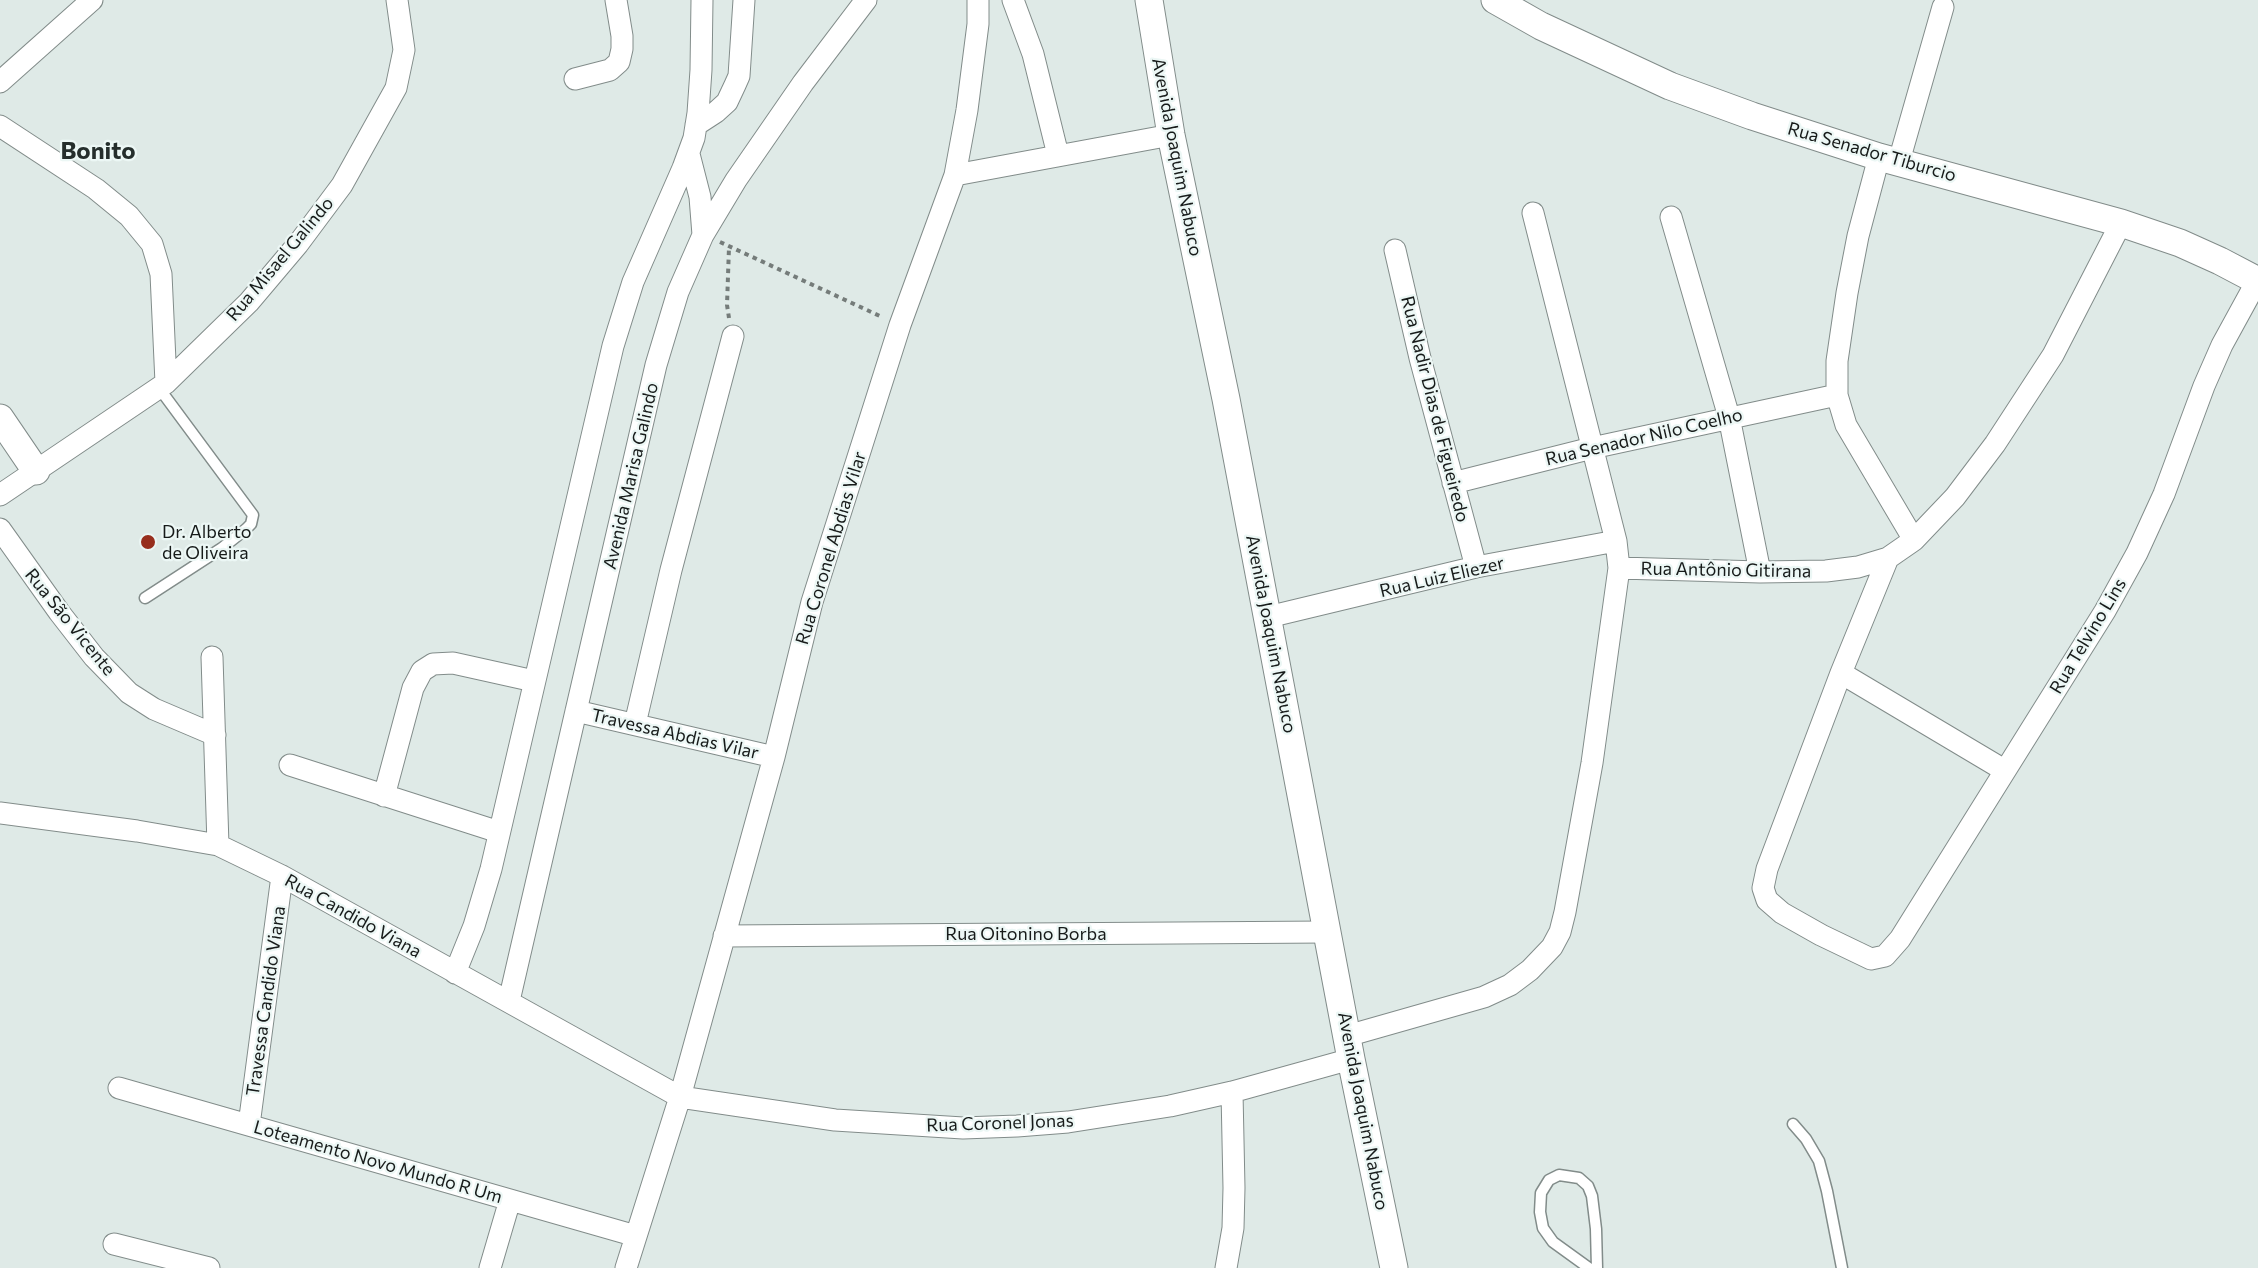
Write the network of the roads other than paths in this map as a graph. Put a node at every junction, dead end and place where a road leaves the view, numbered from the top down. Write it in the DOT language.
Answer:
graph roads {
  1 [pos="92,0"];
  2 [pos="398,0"];
  3 [pos="616,0"];
  4 [pos="702,0"];
  5 [pos="744,0"];
  6 [pos="866,0"];
  7 [pos="978,0"];
  8 [pos="1012,0"];
  9 [pos="1149,0"];
  10 [pos="1495,0"];
  11 [pos="1943,7"];
  12 [pos="575,79"];
  13 [pos="0,82"];
  14 [pos="696,125"];
  15 [pos="0,126"];
  16 [pos="1171,135"];
  17 [pos="689,154"];
  18 [pos="1058,155"];
  19 [pos="1889,159"];
  20 [pos="955,175"];
  21 [pos="1533,213"];
  22 [pos="1671,217"];
  23 [pos="2121,223"];
  24 [pos="703,235"];
  25 [pos="1395,250"];
  26 [pos="2257,281"];
  27 [pos="733,336"];
  28 [pos="163,385"];
  29 [pos="1837,395"];
  30 [pos="1730,417"];
  31 [pos="0,418"];
  32 [pos="1592,448"];
  33 [pos="36,471"];
  34 [pos="1453,483"];
  35 [pos="0,495"];
  36 [pos="0,529"];
  37 [pos="1914,540"];
  38 [pos="1616,541"];
  39 [pos="1888,558"];
  40 [pos="1476,567"];
  41 [pos="1619,568"];
  42 [pos="1760,572"];
  43 [pos="145,598"];
  44 [pos="1268,617"];
  45 [pos="212,657"];
  46 [pos="1841,673"];
  47 [pos="534,681"];
  48 [pos="576,711"];
  49 [pos="635,724"];
  50 [pos="215,735"];
  51 [pos="774,757"];
  52 [pos="290,765"];
  53 [pos="2004,770"];
  54 [pos="384,796"];
  55 [pos="0,813"];
  56 [pos="499,832"];
  57 [pos="218,845"];
  58 [pos="282,876"];
  59 [pos="1327,932"];
  60 [pos="724,936"];
  61 [pos="455,973"];
  62 [pos="509,1001"];
  63 [pos="1349,1047"];
  64 [pos="119,1088"];
  65 [pos="1232,1092"];
  66 [pos="680,1097"];
  67 [pos="1793,1124"];
  68 [pos="249,1125"];
  69 [pos="510,1200"];
  70 [pos="636,1236"];
  71 [pos="114,1244"];
  72 [pos="208,1268"];
  73 [pos="490,1268"];
  74 [pos="626,1268"];
  75 [pos="1226,1268"];
  76 [pos="1394,1268"];
  77 [pos="1589,1268"];
  78 [pos="1597,1268"];
  79 [pos="1842,1268"];
  1 -- 13 [label="street"];
  2 -- 28 [label="street, Rua Misael Galindo"];
  3 -- 12 [label="street"];
  4 -- 14 [label="street"];
  5 -- 14 [label="street"];
  6 -- 24 [label="street, Avenida Marisa Galindo"];
  7 -- 20 [label="street, Rua Coronel Abdias Vilar"];
  8 -- 18 [label="street"];
  9 -- 16 [label="street, Avenida Joaquim Nabuco"];
  10 -- 19 [label="street, Rua Senador Tiburcio"];
  11 -- 19 [label="street"];
  14 -- 17 [label="street"];
  15 -- 28 [label="street"];
  16 -- 18 [label="street"];
  16 -- 44 [label="street, Avenida Joaquim Nabuco"];
  17 -- 24 [label="street"];
  17 -- 47 [label="street"];
  18 -- 20 [label="street"];
  19 -- 23 [label="street, Rua Senador Tiburcio"];
  19 -- 29 [label="street"];
  20 -- 51 [label="street, Rua Coronel Abdias Vilar"];
  21 -- 32 [label="street"];
  22 -- 30 [label="street"];
  23 -- 26 [label="street, Rua Senador Tiburcio"];
  23 -- 37 [label="street, Rua Antônio Gitirana"];
  24 -- 48 [label="street, Avenida Marisa Galindo"];
  25 -- 34 [label="street, Rua Nadir Dias de Figueiredo"];
  26 -- 53 [label="street, Rua Telvino Lins"];
  27 -- 49 [label="street"];
  28 -- 33 [label="street, Rua Misael Galindo"];
  28 -- 43 [label="lane"];
  29 -- 30 [label="street, Rua Senador Nilo Coelho"];
  29 -- 37 [label="street"];
  30 -- 32 [label="street, Rua Senador Nilo Coelho"];
  30 -- 42 [label="street"];
  31 -- 33 [label="street"];
  32 -- 34 [label="street, Rua Senador Nilo Coelho"];
  32 -- 38 [label="street"];
  33 -- 35 [label="street, Rua Misael Galindo"];
  34 -- 40 [label="street, Rua Nadir Dias de Figueiredo"];
  36 -- 50 [label="street, Rua São Vicente"];
  37 -- 39 [label="street, Rua Antônio Gitirana"];
  38 -- 40 [label="street, Rua Luiz Eliezer"];
  38 -- 41 [label="street"];
  39 -- 42 [label="street, Rua Antônio Gitirana"];
  39 -- 46 [label="street"];
  40 -- 44 [label="street, Rua Luiz Eliezer"];
  41 -- 42 [label="street, Rua Antônio Gitirana"];
  41 -- 63 [label="street, Rua Antônio Gitirana"];
  44 -- 59 [label="street, Avenida Joaquim Nabuco"];
  45 -- 50 [label="street"];
  46 -- 53 [label="street"];
  46 -- 53 [label="street, Rua Telvino Lins"];
  47 -- 54 [label="street"];
  47 -- 56 [label="street"];
  48 -- 49 [label="street, Travessa Abdias Vilar"];
  48 -- 62 [label="street, Avenida Marisa Galindo"];
  49 -- 51 [label="street, Travessa Abdias Vilar"];
  50 -- 57 [label="street"];
  51 -- 60 [label="street, Rua Coronel Abdias Vilar"];
  52 -- 54 [label="street"];
  54 -- 56 [label="street"];
  55 -- 57 [label="street, Rua Candido Viana"];
  56 -- 61 [label="street"];
  57 -- 58 [label="street, Rua Candido Viana"];
  58 -- 61 [label="street, Rua Candido Viana"];
  58 -- 68 [label="street, Travessa Candido Viana"];
  59 -- 60 [label="street, Rua Oitonino Borba"];
  59 -- 63 [label="street, Avenida Joaquim Nabuco"];
  60 -- 66 [label="street, Rua Coronel Abdias Vilar"];
  61 -- 62 [label="street, Rua Candido Viana"];
  62 -- 66 [label="street, Rua Candido Viana"];
  63 -- 65 [label="street, Rua Coronel Jonas"];
  63 -- 76 [label="street, Avenida Joaquim Nabuco"];
  64 -- 68 [label="street, Loteamento Novo Mundo R Um"];
  65 -- 66 [label="street, Rua Coronel Jonas"];
  65 -- 75 [label="street"];
  66 -- 70 [label="street, Rua Coronel Abdias Vilar"];
  67 -- 79 [label="lane"];
  68 -- 69 [label="street, Loteamento Novo Mundo R Um"];
  69 -- 70 [label="street, Loteamento Novo Mundo R Um"];
  69 -- 73 [label="street"];
  70 -- 74 [label="street, Rua Coronel Abdias Vilar"];
  71 -- 72 [label="street"];
  77 -- 78 [label="lane"];
}
